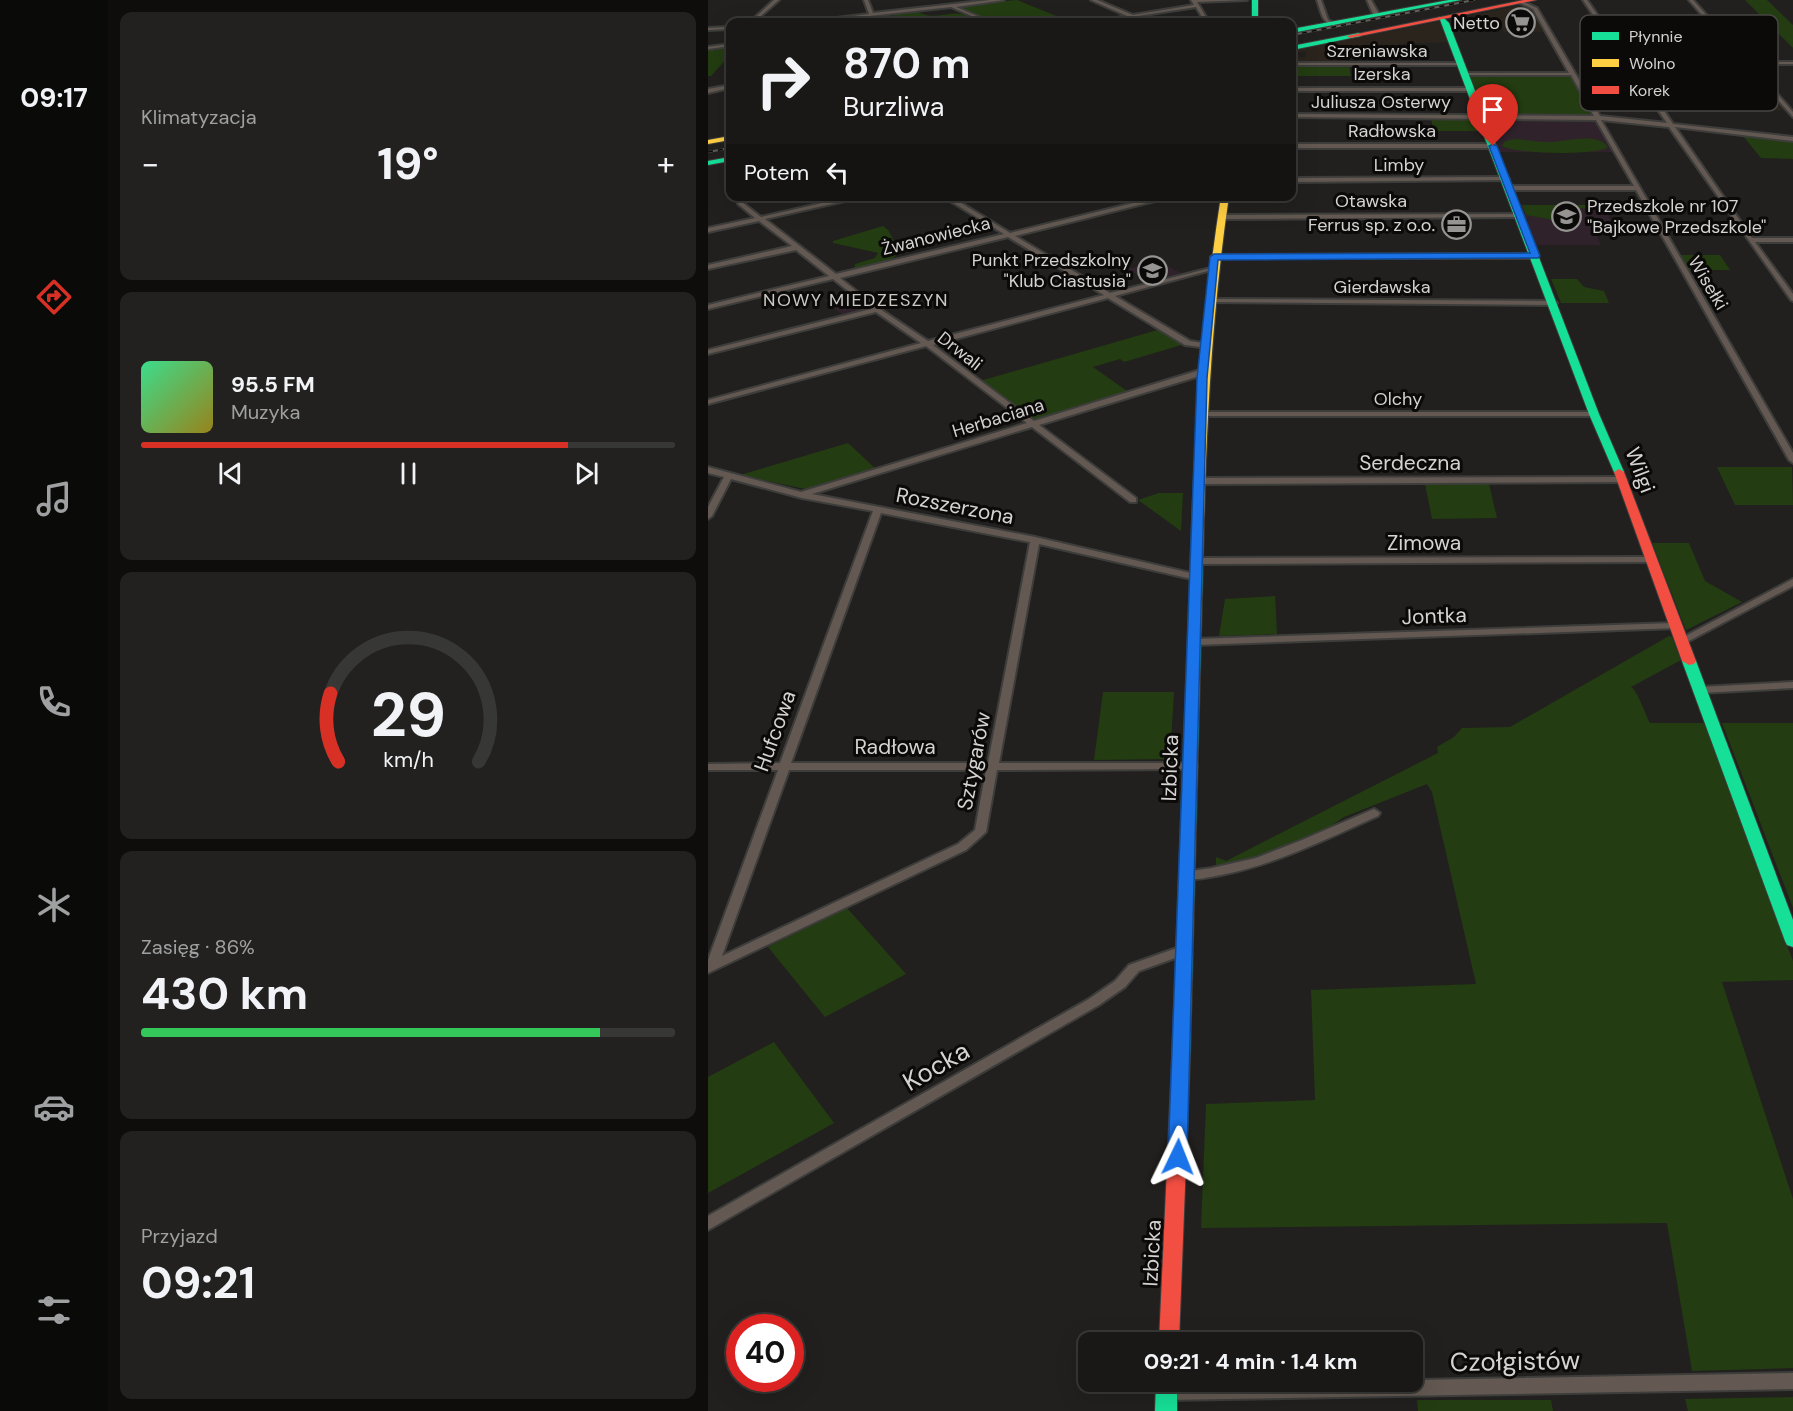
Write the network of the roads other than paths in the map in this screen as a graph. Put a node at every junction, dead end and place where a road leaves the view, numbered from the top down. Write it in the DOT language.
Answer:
graph roads {
  1 [pos="777,0"];
  2 [pos="866,0"];
  3 [pos="1002,0"];
  4 [pos="1093,0"];
  5 [pos="1237,0"];
  6 [pos="1245,0"];
  7 [pos="1255,0"];
  8 [pos="1319,0"];
  9 [pos="1369,0"];
  10 [pos="1458,0"];
  11 [pos="1585,0"];
  12 [pos="1691,0"];
  13 [pos="979,1"];
  14 [pos="1527,1"];
  15 [pos="1194,2"];
  16 [pos="1423,3"];
  17 [pos="951,6"];
  18 [pos="872,15"];
  19 [pos="1378,15"];
  20 [pos="1595,15"];
  21 [pos="1704,15"];
  22 [pos="1133,16"];
  23 [pos="757,18"];
  24 [pos="850,18"];
  25 [pos="980,18"];
  26 [pos="1122,18"];
  27 [pos="1204,18"];
  28 [pos="1254,18"];
  29 [pos="1441,18"];
  30 [pos="1334,24"];
  31 [pos="726,28"];
  32 [pos="708,29"];
  33 [pos="1296,31"];
  34 [pos="726,46"];
  35 [pos="1296,47"];
  36 [pos="708,48"];
  37 [pos="1296,64"];
  38 [pos="1464,69"];
  39 [pos="1574,74"];
  40 [pos="1580,85"];
  41 [pos="726,88"];
  42 [pos="1296,90"];
  43 [pos="1472,90"];
  44 [pos="708,91"];
  45 [pos="1778,97"];
  46 [pos="1594,111"];
  47 [pos="1661,111"];
  48 [pos="1793,114"];
  49 [pos="1296,117"];
  50 [pos="1482,117"];
  51 [pos="1598,118"];
  52 [pos="1671,125"];
  53 [pos="726,139"];
  54 [pos="1793,139"];
  55 [pos="708,142"];
  56 [pos="1296,146"];
  57 [pos="1493,146"];
  58 [pos="726,160"];
  59 [pos="708,163"];
  60 [pos="1296,180"];
  61 [pos="1507,184"];
  62 [pos="1637,188"];
  63 [pos="840,201"];
  64 [pos="953,201"];
  65 [pos="1151,201"];
  66 [pos="1225,201"];
  67 [pos="740,203"];
  68 [pos="1520,216"];
  69 [pos="1222,217"];
  70 [pos="760,218"];
  71 [pos="708,230"];
  72 [pos="1008,234"];
  73 [pos="1750,240"];
  74 [pos="1793,240"];
  75 [pos="798,247"];
  76 [pos="1535,256"];
  77 [pos="1213,262"];
  78 [pos="708,267"];
  79 [pos="836,276"];
  80 [pos="1107,294"];
  81 [pos="1793,299"];
  82 [pos="1209,301"];
  83 [pos="1554,303"];
  84 [pos="708,307"];
  85 [pos="878,309"];
  86 [pos="926,344"];
  87 [pos="1206,346"];
  88 [pos="708,352"];
  89 [pos="1203,372"];
  90 [pos="708,402"];
  91 [pos="1202,414"];
  92 [pos="1594,414"];
  93 [pos="1033,424"];
  94 [pos="1793,460"];
  95 [pos="708,470"];
  96 [pos="728,477"];
  97 [pos="1622,480"];
  98 [pos="1199,481"];
  99 [pos="802,495"];
  100 [pos="1133,500"];
  101 [pos="878,510"];
  102 [pos="708,516"];
  103 [pos="1035,540"];
  104 [pos="1651,560"];
  105 [pos="1197,561"];
  106 [pos="1197,578"];
  107 [pos="1793,582"];
  108 [pos="1674,626"];
  109 [pos="1682,641"];
  110 [pos="1195,642"];
  111 [pos="1793,685"];
  112 [pos="1701,690"];
  113 [pos="1191,766"];
  114 [pos="708,767"];
  115 [pos="783,767"];
  116 [pos="993,767"];
  117 [pos="1374,813"];
  118 [pos="1188,875"];
  119 [pos="1793,941"];
  120 [pos="1185,950"];
  121 [pos="710,967"];
  122 [pos="708,1224"];
  123 [pos="1169,1332"];
  124 [pos="1793,1381"];
  125 [pos="1423,1385"];
  126 [pos="1167,1392"];
  127 [pos="1166,1411"];
  1 -- 23 [label="street"];
  2 -- 18 [label="street"];
  3 -- 13 [label="street"];
  4 -- 22 [label="street"];
  5 -- 6 [label="street"];
  5 -- 15 [label="street"];
  7 -- 28 [label="street"];
  8 -- 30 [label="street"];
  9 -- 19 [label="street"];
  10 -- 16 [label="street"];
  11 -- 20 [label="street"];
  12 -- 21 [label="street"];
  13 -- 17 [label="street"];
  14 -- 29 [label="street"];
  14 -- 39 [label="street, Wisełki"];
  15 -- 22 [label="street"];
  15 -- 27 [label="street"];
  16 -- 19 [label="street"];
  17 -- 18 [label="street"];
  17 -- 25 [label="street"];
  18 -- 24 [label="street"];
  19 -- 30 [label="street"];
  22 -- 26 [label="street"];
  29 -- 35 [label="street"];
  29 -- 38 [label="street, Wilgi"];
  30 -- 33 [label="street"];
  31 -- 32 [label="street"];
  34 -- 36 [label="street"];
  37 -- 38 [label="street, Szreniawska"];
  38 -- 39 [label="street, Szreniawska"];
  38 -- 43 [label="street, Wilgi"];
  39 -- 40 [label="street, Wisełki"];
  41 -- 44 [label="street"];
  42 -- 43 [label="street, Izerska"];
  43 -- 50 [label="street, Wilgi"];
  45 -- 48 [label="street"];
  46 -- 51 [label="street, Wisełki"];
  47 -- 52 [label="street"];
  49 -- 50 [label="street, Juliusza Osterwy"];
  50 -- 51 [label="street, Juliusza Osterwy"];
  50 -- 57 [label="street, Wilgi"];
  51 -- 52 [label="street, Juliusza Osterwy"];
  51 -- 62 [label="street, Wisełki"];
  52 -- 54 [label="street, Juliusza Osterwy"];
  52 -- 73 [label="street"];
  53 -- 55 [label="street"];
  56 -- 57 [label="street, Radłowska"];
  57 -- 61 [label="street, Wilgi"];
  58 -- 59 [label="street"];
  60 -- 61 [label="street, Limby"];
  61 -- 62 [label="street, Limby"];
  61 -- 68 [label="street, Wilgi"];
  62 -- 94 [label="street, Wisełki"];
  63 -- 70 [label="street"];
  64 -- 72 [label="street"];
  65 -- 72 [label="street, Żwanowiecka"];
  66 -- 69 [label="street, Izbicka"];
  67 -- 70 [label="street, Drwali"];
  68 -- 69 [label="street, Otawska"];
  68 -- 76 [label="street, Wilgi"];
  69 -- 77 [label="street, Izbicka"];
  70 -- 71 [label="street"];
  70 -- 75 [label="street, Drwali"];
  72 -- 79 [label="street, Żwanowiecka"];
  72 -- 80 [label="street"];
  73 -- 74 [label="street"];
  73 -- 81 [label="street"];
  75 -- 78 [label="street"];
  75 -- 79 [label="street, Drwali"];
  76 -- 77 [label="street"];
  76 -- 83 [label="street, Wilgi"];
  77 -- 80 [label="street"];
  77 -- 82 [label="street, Izbicka"];
  79 -- 84 [label="street, Żwanowiecka"];
  79 -- 85 [label="street, Drwali"];
  80 -- 86 [label="street"];
  80 -- 87 [label="street"];
  82 -- 83 [label="street, Gierdawska"];
  82 -- 87 [label="street, Izbicka"];
  83 -- 92 [label="street, Wilgi"];
  85 -- 86 [label="street, Drwali"];
  85 -- 88 [label="street"];
  86 -- 90 [label="street"];
  86 -- 93 [label="street, Drwali"];
  87 -- 89 [label="street, Izbicka"];
  89 -- 91 [label="street, Izbicka"];
  89 -- 93 [label="street, Herbaciana"];
  91 -- 92 [label="street, Olchy"];
  91 -- 98 [label="street, Izbicka"];
  92 -- 97 [label="street, Wilgi"];
  93 -- 99 [label="street, Herbaciana"];
  93 -- 100 [label="street, Drwali"];
  95 -- 96 [label="street, Rozszerzona"];
  96 -- 99 [label="street, Rozszerzona"];
  96 -- 102 [label="street"];
  97 -- 98 [label="street, Serdeczna"];
  97 -- 104 [label="street, Wilgi"];
  98 -- 105 [label="street, Izbicka"];
  99 -- 101 [label="street, Rozszerzona"];
  101 -- 103 [label="street, Rozszerzona"];
  101 -- 115 [label="street, Hufcowa"];
  103 -- 106 [label="street, Rozszerzona"];
  103 -- 116 [label="street, Sztygarów"];
  104 -- 105 [label="street, Zimowa"];
  104 -- 108 [label="street, Wilgi"];
  105 -- 106 [label="street, Izbicka"];
  106 -- 110 [label="street, Izbicka"];
  107 -- 109 [label="street"];
  108 -- 109 [label="street, Wilgi"];
  108 -- 110 [label="street, Jontka"];
  109 -- 112 [label="street, Wilgi"];
  110 -- 113 [label="street, Izbicka"];
  111 -- 112 [label="street"];
  112 -- 119 [label="street, Wilgi"];
  113 -- 116 [label="street, Radłowa"];
  113 -- 118 [label="street, Izbicka"];
  114 -- 115 [label="street, Radłowa"];
  115 -- 116 [label="street, Radłowa"];
  115 -- 121 [label="street, Hufcowa"];
  116 -- 121 [label="street, Sztygarów"];
  117 -- 118 [label="street"];
  118 -- 120 [label="street, Izbicka"];
  120 -- 122 [label="street, Kocka"];
  120 -- 123 [label="street, Izbicka"];
  124 -- 125 [label="street, Czołgistów"];
  126 -- 127 [label="street"];
}
